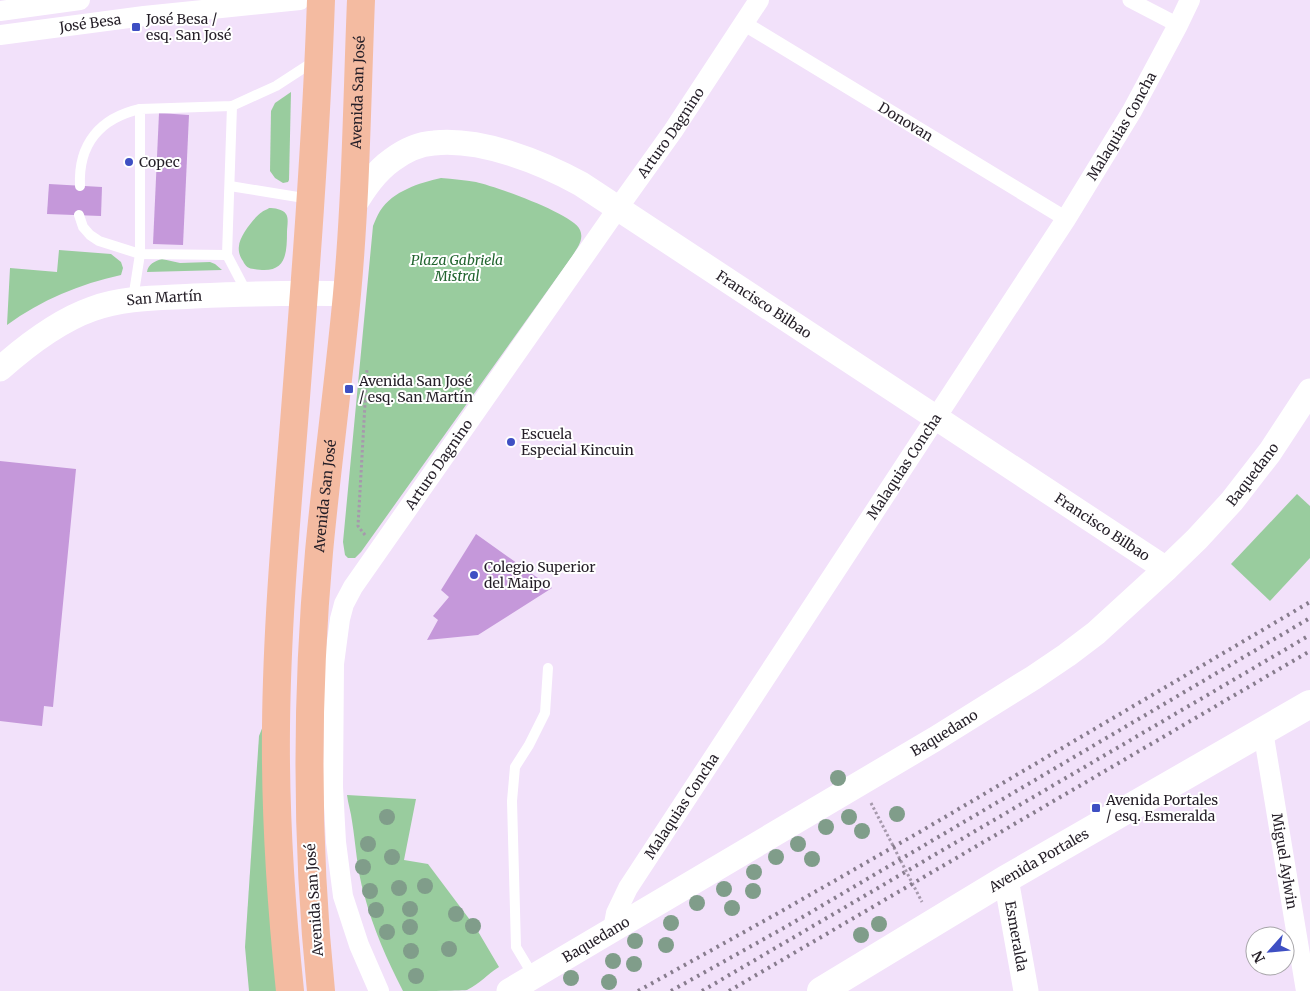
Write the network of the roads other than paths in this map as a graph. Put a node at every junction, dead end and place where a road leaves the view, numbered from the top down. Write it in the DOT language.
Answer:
graph roads {
  1 [pos="80,0"];
  2 [pos="300,0"];
  3 [pos="321,0"];
  4 [pos="361,0"];
  5 [pos="759,0"];
  6 [pos="1130,0"];
  7 [pos="1190,0"];
  8 [pos="0,11"];
  9 [pos="745,24"];
  10 [pos="1178,24"];
  11 [pos="0,35"];
  12 [pos="319,58"];
  13 [pos="232,106"];
  14 [pos="140,109"];
  15 [pos="80,186"];
  16 [pos="230,186"];
  17 [pos="310,198"];
  18 [pos="352,206"];
  19 [pos="618,208"];
  20 [pos="79,215"];
  21 [pos="1066,219"];
  22 [pos="140,254"];
  23 [pos="227,256"];
  24 [pos="304,292"];
  25 [pos="248,294"];
  26 [pos="347,294"];
  27 [pos="133,300"];
  28 [pos="0,369"];
  29 [pos="1310,391"];
  30 [pos="936,418"];
  31 [pos="1166,569"];
  32 [pos="548,668"];
  33 [pos="1310,704"];
  34 [pos="1263,731"];
  35 [pos="1006,879"];
  36 [pos="613,929"];
  37 [pos="534,977"];
  38 [pos="290,991"];
  39 [pos="321,991"];
  40 [pos="379,991"];
  41 [pos="509,991"];
  42 [pos="821,991"];
  43 [pos="1026,991"];
  44 [pos="1306,991"];
  1 -- 8 [label="street, José Besa"];
  2 -- 11 [label="street, José Besa"];
  3 -- 12 [label="main road"];
  4 -- 18 [label="main road, Avenida San José"];
  5 -- 9 [label="street, Arturo Dagnino"];
  6 -- 10 [label="street"];
  7 -- 10 [label="street, Malaquias Concha"];
  9 -- 19 [label="street, Arturo Dagnino"];
  9 -- 21 [label="street, Donovan"];
  10 -- 21 [label="street, Malaquias Concha"];
  12 -- 13 [label="lane"];
  12 -- 17 [label="main road"];
  13 -- 14 [label="lane"];
  13 -- 16 [label="lane"];
  14 -- 15 [label="lane"];
  14 -- 22 [label="lane"];
  16 -- 17 [label="lane"];
  16 -- 23 [label="lane"];
  17 -- 24 [label="main road"];
  18 -- 19 [label="street, Francisco Bilbao"];
  18 -- 26 [label="main road, Avenida San José"];
  19 -- 30 [label="street, Francisco Bilbao"];
  19 -- 40 [label="street, Arturo Dagnino"];
  20 -- 22 [label="lane"];
  21 -- 30 [label="street, Malaquias Concha"];
  22 -- 23 [label="lane"];
  22 -- 27 [label="lane"];
  23 -- 25 [label="lane"];
  24 -- 25 [label="street, San Martín"];
  24 -- 26 [label="street, San Martín"];
  24 -- 38 [label="main road"];
  25 -- 27 [label="street, San Martín"];
  26 -- 39 [label="main road, Avenida San José"];
  27 -- 28 [label="street, San Martín"];
  29 -- 31 [label="street, Baquedano"];
  30 -- 31 [label="street, Francisco Bilbao"];
  30 -- 36 [label="street, Malaquias Concha"];
  31 -- 36 [label="street, Baquedano"];
  32 -- 37 [label="lane"];
  33 -- 34 [label="main road, Avenida Portales"];
  34 -- 35 [label="main road, Avenida Portales"];
  34 -- 44 [label="street, Miguel Aylwin"];
  35 -- 42 [label="main road, Avenida Portales"];
  35 -- 43 [label="street, Esmeralda"];
  36 -- 37 [label="street, Baquedano"];
  37 -- 41 [label="street, Baquedano"];
}
